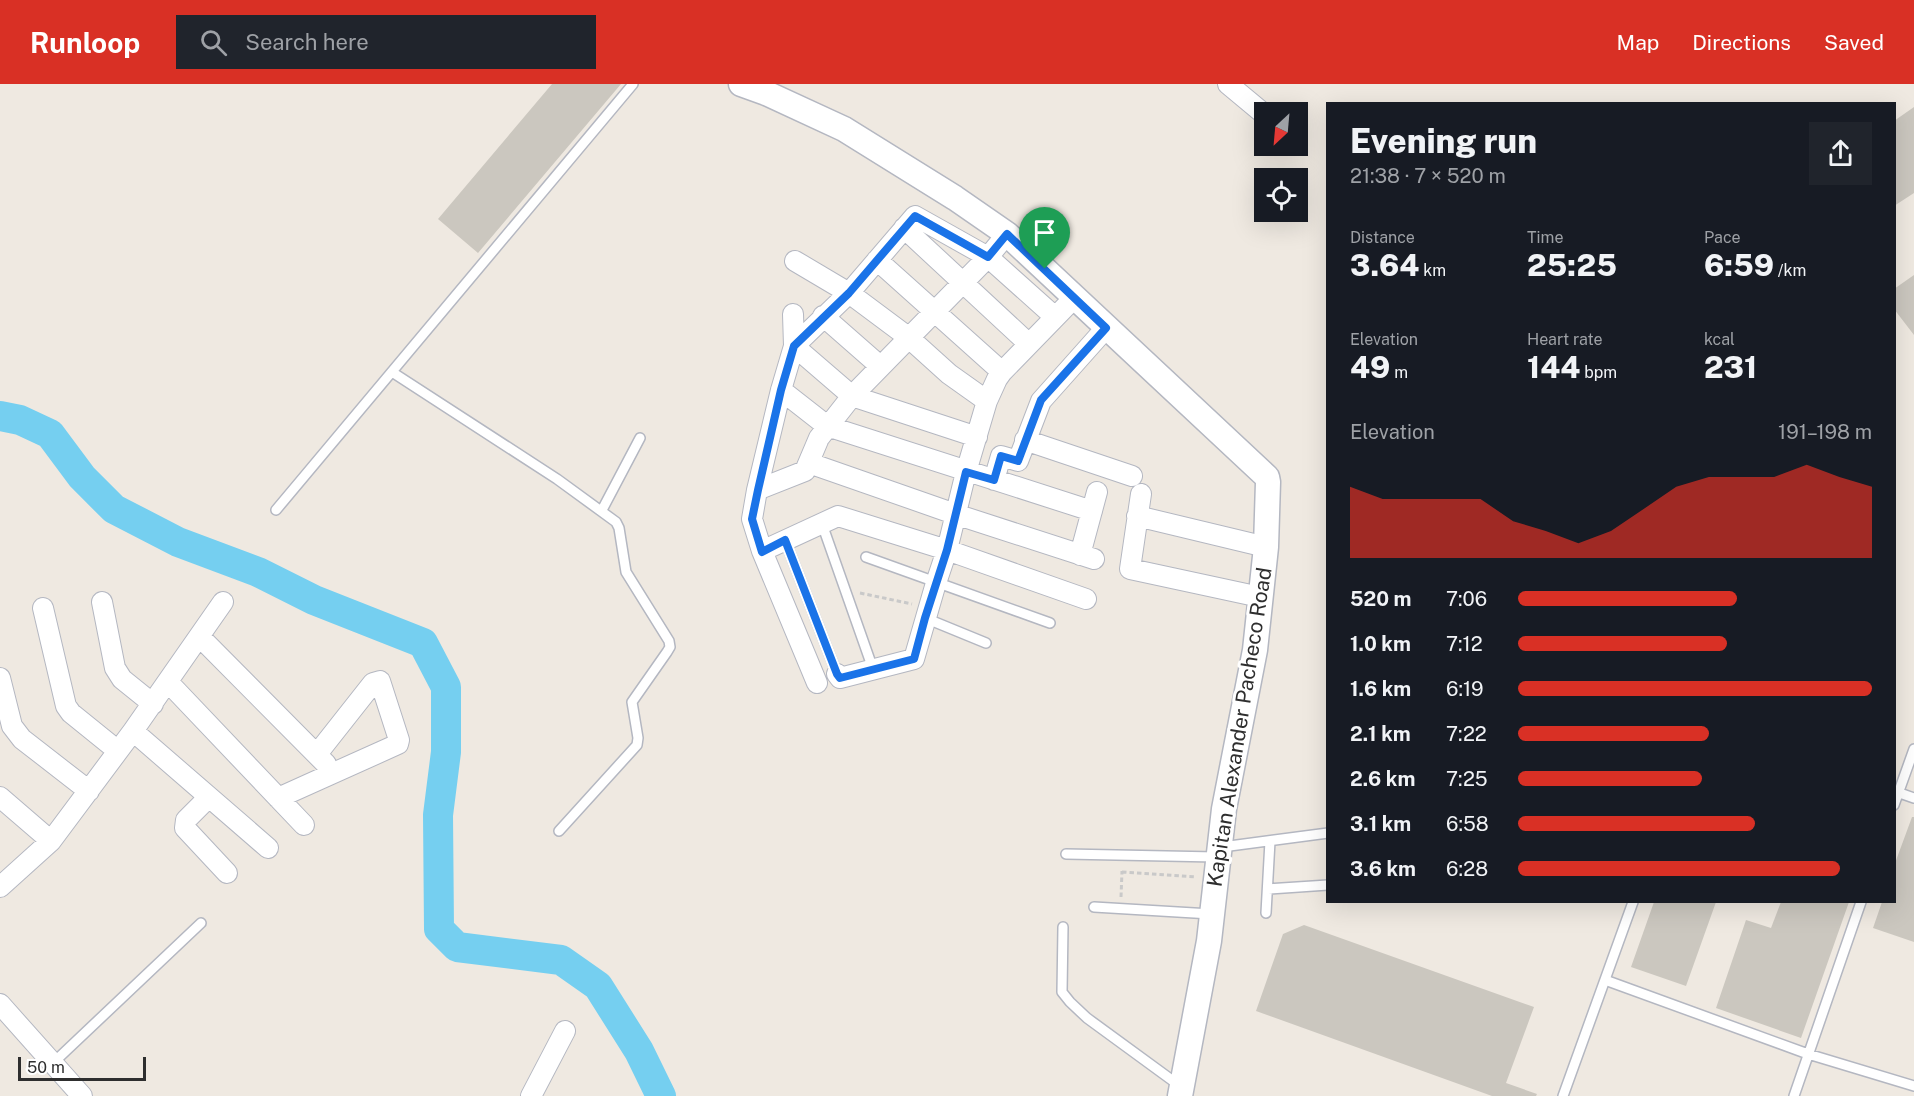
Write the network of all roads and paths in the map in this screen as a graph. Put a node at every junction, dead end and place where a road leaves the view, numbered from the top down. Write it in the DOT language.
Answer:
graph roads {
  1 [pos="633,84"];
  2 [pos="741,84"];
  3 [pos="1228,84"];
  4 [pos="1254,106"];
  5 [pos="904,228"];
  6 [pos="1007,234"];
  7 [pos="988,257"];
  8 [pos="877,260"];
  9 [pos="795,261"];
  10 [pos="963,282"];
  11 [pos="849,293"];
  12 [pos="1075,297"];
  13 [pos="935,310"];
  14 [pos="793,314"];
  15 [pos="824,316"];
  16 [pos="1055,317"];
  17 [pos="1106,328"];
  18 [pos="908,337"];
  19 [pos="1029,344"];
  20 [pos="794,346"];
  21 [pos="880,366"];
  22 [pos="392,372"];
  23 [pos="1002,372"];
  24 [pos="781,390"];
  25 [pos="852,396"];
  26 [pos="987,401"];
  27 [pos="827,426"];
  28 [pos="976,437"];
  29 [pos="640,438"];
  30 [pos="1025,440"];
  31 [pos="809,463"];
  32 [pos="966,472"];
  33 [pos="1132,476"];
  34 [pos="994,480"];
  35 [pos="758,490"];
  36 [pos="1141,494"];
  37 [pos="276,510"];
  38 [pos="602,510"];
  39 [pos="955,514"];
  40 [pos="1137,516"];
  41 [pos="821,523"];
  42 [pos="785,540"];
  43 [pos="1266,548"];
  44 [pos="947,550"];
  45 [pos="762,552"];
  46 [pos="866,557"];
  47 [pos="936,583"];
  48 [pos="846,590"];
  49 [pos="1260,597"];
  50 [pos="1086,599"];
  51 [pos="102,602"];
  52 [pos="223,602"];
  53 [pos="43,608"];
  54 [pos="927,613"];
  55 [pos="1050,623"];
  56 [pos="200,637"];
  57 [pos="986,643"];
  58 [pos="873,669"];
  59 [pos="837,674"];
  60 [pos="0,678"];
  61 [pos="168,682"];
  62 [pos="817,683"];
  63 [pos="153,704"];
  64 [pos="133,731"];
  65 [pos="1914,749"];
  66 [pos="118,751"];
  67 [pos="317,754"];
  68 [pos="333,773"];
  69 [pos="89,791"];
  70 [pos="1897,792"];
  71 [pos="0,797"];
  72 [pos="209,797"];
  73 [pos="278,798"];
  74 [pos="1914,798"];
  75 [pos="304,825"];
  76 [pos="559,831"];
  77 [pos="1326,833"];
  78 [pos="51,841"];
  79 [pos="1270,841"];
  80 [pos="268,848"];
  81 [pos="1066,854"];
  82 [pos="1120,855"];
  83 [pos="1218,861"];
  84 [pos="1122,872"];
  85 [pos="227,873"];
  86 [pos="1326,885"];
  87 [pos="0,887"];
  88 [pos="1268,889"];
  89 [pos="1633,903"];
  90 [pos="1861,903"];
  91 [pos="1094,907"];
  92 [pos="1120,908"];
  93 [pos="1266,913"];
  94 [pos="1211,914"];
  95 [pos="201,923"];
  96 [pos="1063,927"];
  97 [pos="1605,980"];
  98 [pos="0,1004"];
  99 [pos="565,1030"];
  100 [pos="1808,1054"];
  101 [pos="52,1064"];
  102 [pos="1914,1086"];
  103 [pos="1181,1091"];
  104 [pos="82,1096"];
  105 [pos="531,1096"];
  106 [pos="1563,1096"];
  107 [pos="1794,1096"];
  1 -- 22 [label="lane"];
  2 -- 6 [label="street, Kapitan Alexander Pacheco Road"];
  3 -- 4 [label="street"];
  5 -- 7 [label="street"];
  5 -- 8 [label="street"];
  5 -- 10 [label="street"];
  6 -- 7 [label="street"];
  6 -- 12 [label="street, Kapitan Alexander Pacheco Road"];
  7 -- 10 [label="street"];
  7 -- 16 [label="street"];
  8 -- 11 [label="street"];
  8 -- 13 [label="street"];
  9 -- 11 [label="street"];
  10 -- 13 [label="street"];
  10 -- 19 [label="street"];
  11 -- 15 [label="street"];
  11 -- 18 [label="street"];
  12 -- 16 [label="street"];
  12 -- 17 [label="street, Kapitan Alexander Pacheco Road"];
  13 -- 18 [label="street"];
  13 -- 23 [label="street"];
  14 -- 20 [label="street"];
  15 -- 20 [label="street"];
  15 -- 21 [label="street"];
  16 -- 19 [label="street"];
  17 -- 30 [label="street"];
  17 -- 43 [label="street, Kapitan Alexander Pacheco Road"];
  18 -- 21 [label="street"];
  18 -- 26 [label="street"];
  19 -- 23 [label="street"];
  20 -- 24 [label="street"];
  20 -- 25 [label="street"];
  21 -- 25 [label="street"];
  22 -- 37 [label="lane"];
  22 -- 38 [label="lane"];
  23 -- 26 [label="street"];
  24 -- 27 [label="street"];
  24 -- 35 [label="street"];
  25 -- 27 [label="street"];
  25 -- 28 [label="street"];
  26 -- 28 [label="street"];
  27 -- 31 [label="street"];
  27 -- 32 [label="street"];
  28 -- 32 [label="street"];
  29 -- 38 [label="lane"];
  30 -- 33 [label="street"];
  30 -- 34 [label="street"];
  31 -- 35 [label="street"];
  31 -- 39 [label="street"];
  32 -- 34 [label="street"];
  32 -- 39 [label="street"];
  34 -- 39 [label="street"];
  35 -- 45 [label="street"];
  36 -- 40 [label="street"];
  38 -- 76 [label="lane"];
  39 -- 44 [label="street"];
  40 -- 43 [label="street"];
  40 -- 49 [label="street"];
  41 -- 42 [label="street"];
  41 -- 44 [label="street"];
  41 -- 48 [label="lane"];
  42 -- 45 [label="street"];
  42 -- 59 [label="lane"];
  43 -- 49 [label="street, Kapitan Alexander Pacheco Road"];
  44 -- 47 [label="street"];
  44 -- 50 [label="street"];
  45 -- 62 [label="street"];
  46 -- 47 [label="lane"];
  47 -- 54 [label="street"];
  47 -- 55 [label="lane"];
  48 -- 54 [label="path"];
  48 -- 58 [label="lane"];
  49 -- 83 [label="street, Kapitan Alexander Pacheco Road"];
  51 -- 63 [label="street"];
  52 -- 56 [label="street"];
  53 -- 66 [label="street"];
  54 -- 57 [label="lane"];
  54 -- 58 [label="street"];
  56 -- 61 [label="street"];
  56 -- 67 [label="street"];
  58 -- 59 [label="street"];
  60 -- 69 [label="street"];
  61 -- 63 [label="street"];
  61 -- 73 [label="street"];
  63 -- 64 [label="street"];
  64 -- 66 [label="street"];
  64 -- 72 [label="street"];
  65 -- 70 [label="lane"];
  66 -- 69 [label="street"];
  67 -- 68 [label="street"];
  67 -- 68 [label="street"];
  68 -- 73 [label="street"];
  69 -- 78 [label="street"];
  70 -- 74 [label="lane"];
  71 -- 78 [label="street"];
  72 -- 80 [label="street"];
  72 -- 85 [label="street"];
  73 -- 75 [label="street"];
  77 -- 79 [label="lane"];
  78 -- 87 [label="street"];
  79 -- 83 [label="lane"];
  79 -- 88 [label="lane"];
  81 -- 82 [label="lane"];
  82 -- 83 [label="lane"];
  82 -- 84 [label="path"];
  83 -- 84 [label="path"];
  83 -- 94 [label="street, Kapitan Alexander Pacheco Road"];
  84 -- 92 [label="path"];
  86 -- 88 [label="lane"];
  88 -- 93 [label="lane"];
  89 -- 97 [label="lane"];
  90 -- 100 [label="lane"];
  91 -- 92 [label="lane"];
  92 -- 94 [label="lane"];
  94 -- 103 [label="street, Kapitan Alexander Pacheco Road"];
  95 -- 101 [label="lane"];
  96 -- 103 [label="lane"];
  97 -- 100 [label="lane"];
  97 -- 106 [label="lane"];
  98 -- 101 [label="street"];
  99 -- 105 [label="street"];
  100 -- 102 [label="lane"];
  100 -- 107 [label="lane"];
  101 -- 104 [label="street"];
}
